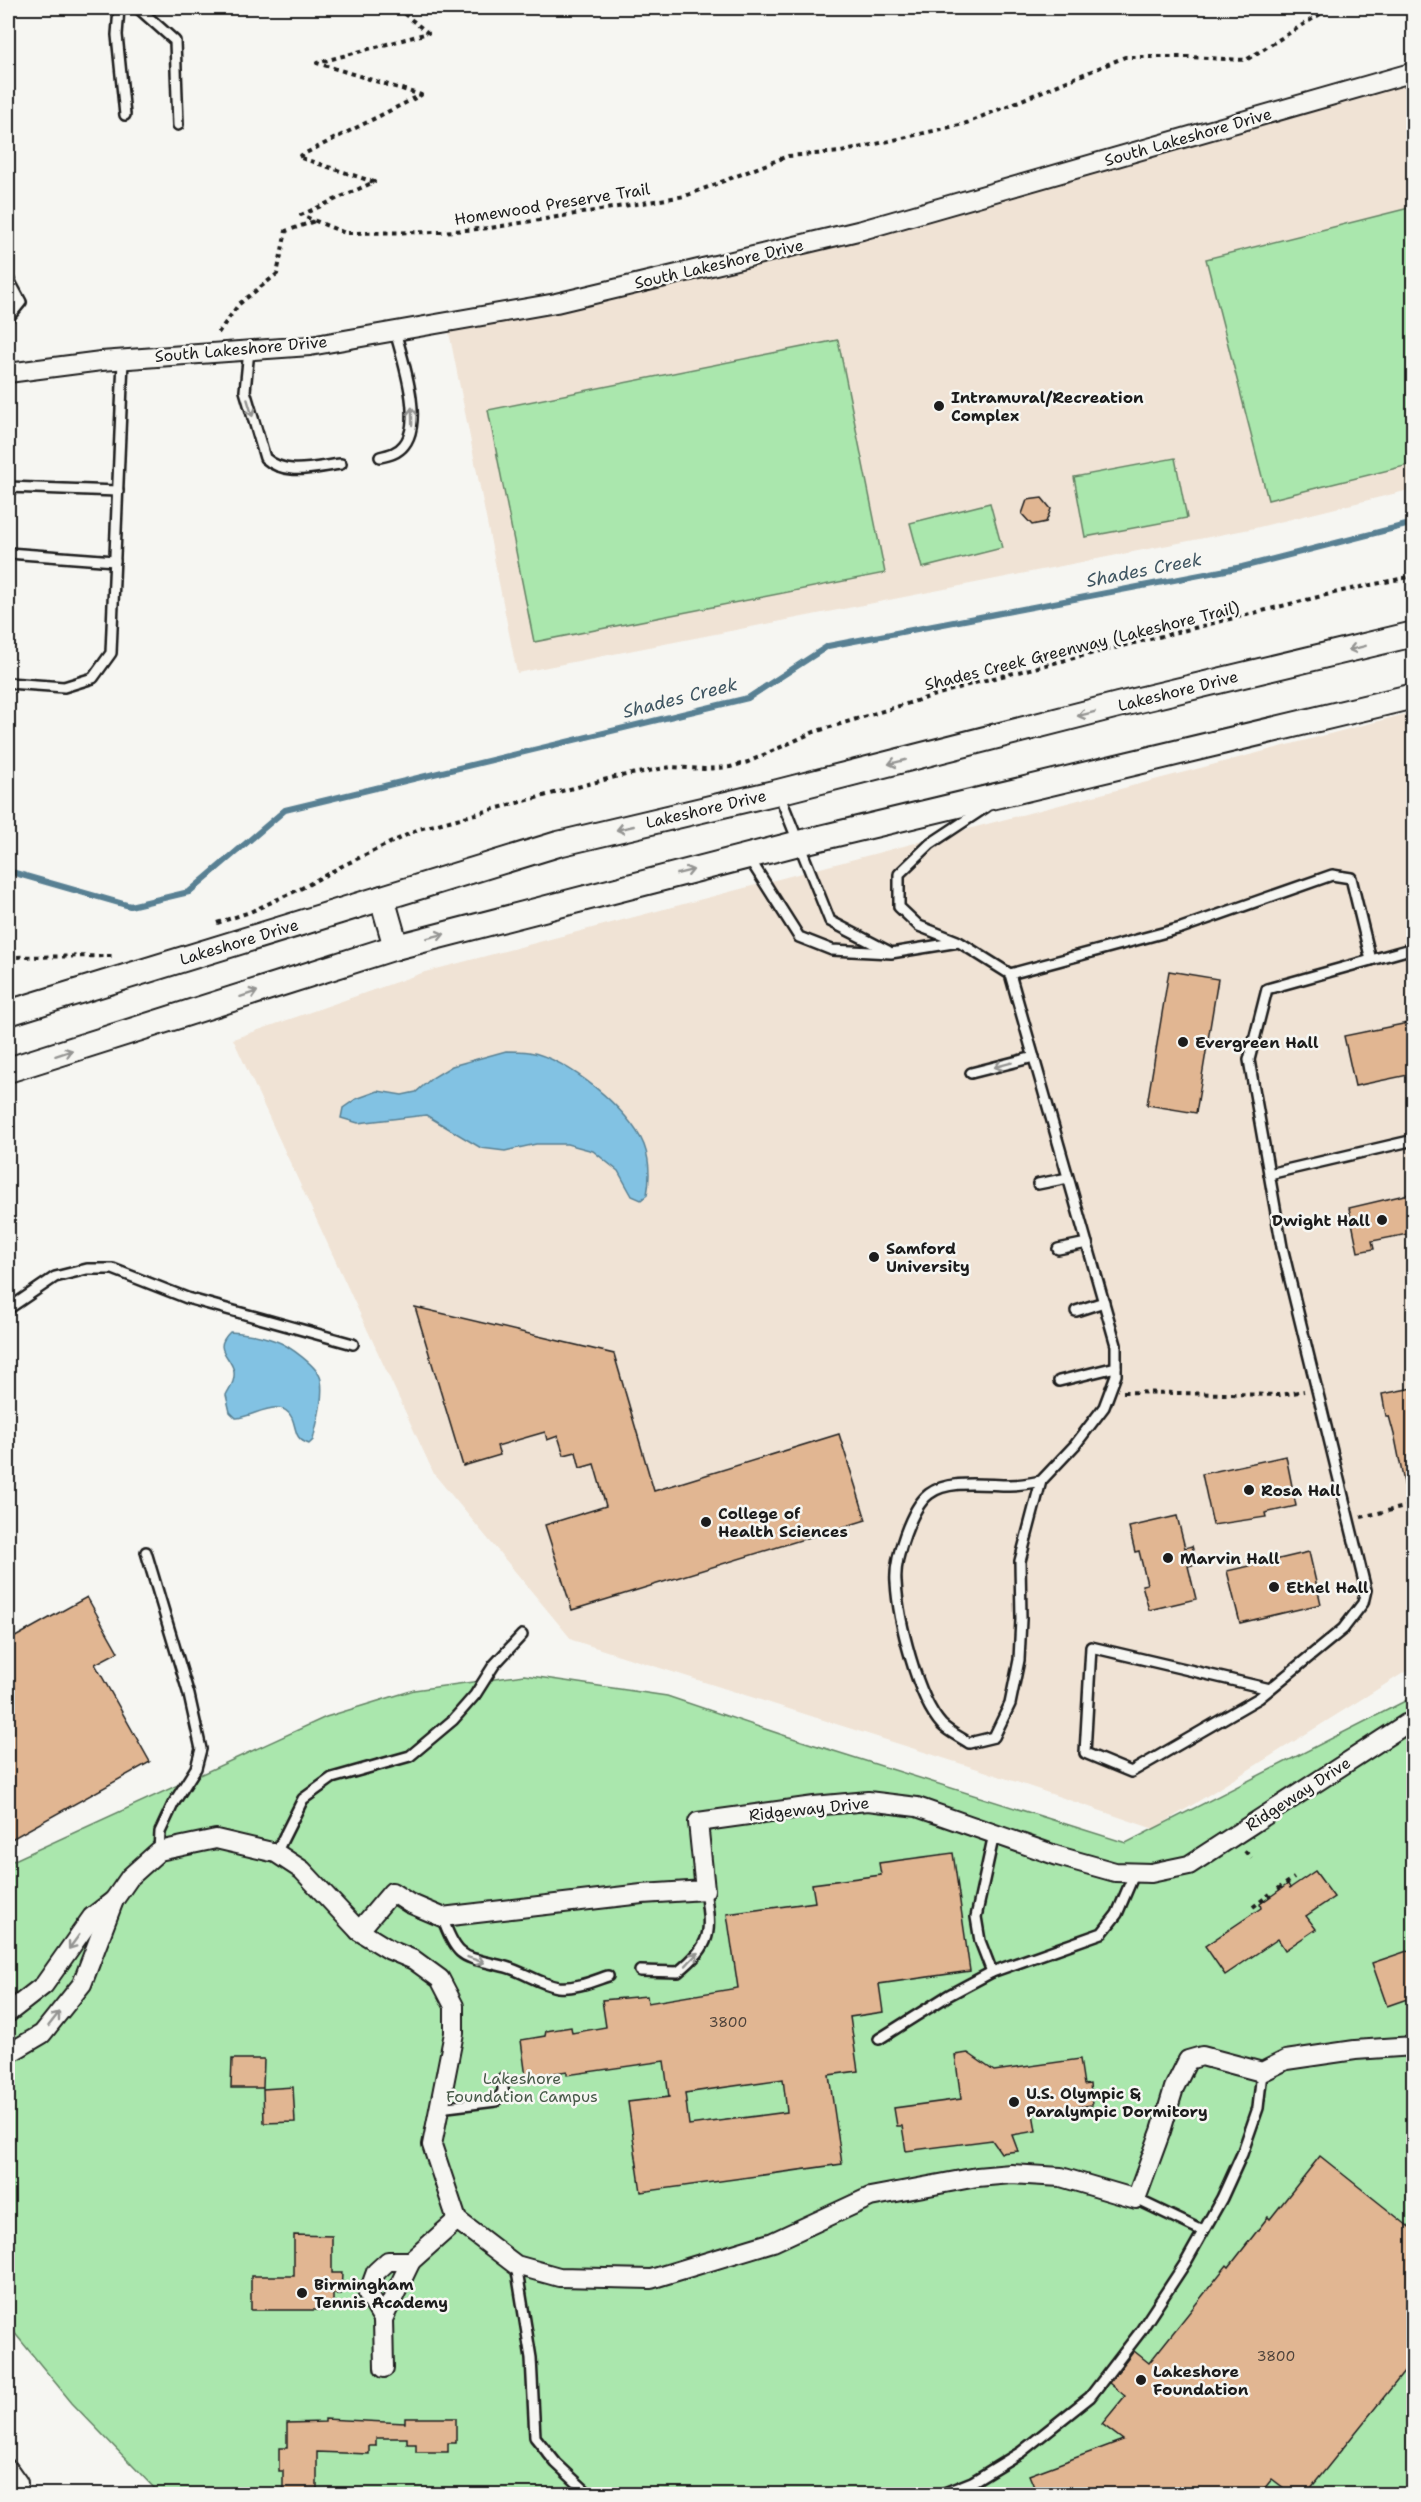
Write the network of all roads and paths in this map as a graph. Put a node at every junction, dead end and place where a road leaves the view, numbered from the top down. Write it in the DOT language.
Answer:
graph roads {
  1 [pos="119,8"];
  2 [pos="138,8"];
  3 [pos="397,8"];
  4 [pos="1330,8"];
  5 [pos="1413,72"];
  6 [pos="125,116"];
  7 [pos="178,125"];
  8 [pos="315,220"];
  9 [pos="8,278"];
  10 [pos="8,318"];
  11 [pos="395,331"];
  12 [pos="249,350"];
  13 [pos="204,353"];
  14 [pos="123,360"];
  15 [pos="8,374"];
  16 [pos="380,457"];
  17 [pos="340,464"];
  18 [pos="8,487"];
  19 [pos="117,491"];
  20 [pos="8,553"];
  21 [pos="115,561"];
  22 [pos="1413,576"];
  23 [pos="1413,634"];
  24 [pos="8,683"];
  25 [pos="1413,696"];
  26 [pos="778,792"];
  27 [pos="1005,794"];
  28 [pos="799,843"];
  29 [pos="748,856"];
  30 [pos="382,898"];
  31 [pos="206,927"];
  32 [pos="959,942"];
  33 [pos="396,947"];
  34 [pos="1413,948"];
  35 [pos="891,953"];
  36 [pos="121,954"];
  37 [pos="8,957"];
  38 [pos="1371,960"];
  39 [pos="1010,974"];
  40 [pos="8,1013"];
  41 [pos="1034,1057"];
  42 [pos="8,1070"];
  43 [pos="971,1073"];
  44 [pos="1413,1140"];
  45 [pos="1269,1174"];
  46 [pos="1068,1178"];
  47 [pos="1038,1184"];
  48 [pos="1087,1243"];
  49 [pos="1058,1249"];
  50 [pos="1104,1302"];
  51 [pos="8,1309"];
  52 [pos="1076,1311"];
  53 [pos="353,1344"];
  54 [pos="1116,1366"];
  55 [pos="1059,1381"];
  56 [pos="1317,1389"];
  57 [pos="1110,1391"];
  58 [pos="1041,1481"];
  59 [pos="1413,1504"];
  60 [pos="1349,1520"];
  61 [pos="146,1552"];
  62 [pos="522,1635"];
  63 [pos="1270,1689"];
  64 [pos="1413,1723"];
  65 [pos="994,1834"];
  66 [pos="159,1851"];
  67 [pos="276,1853"];
  68 [pos="1135,1872"];
  69 [pos="1294,1878"];
  70 [pos="1278,1889"];
  71 [pos="705,1890"];
  72 [pos="1270,1894"];
  73 [pos="114,1900"];
  74 [pos="1253,1907"];
  75 [pos="442,1917"];
  76 [pos="359,1930"];
  77 [pos="640,1971"];
  78 [pos="992,1972"];
  79 [pos="608,1976"];
  80 [pos="8,2013"];
  81 [pos="879,2038"];
  82 [pos="1413,2047"];
  83 [pos="8,2051"];
  84 [pos="1262,2072"];
  85 [pos="503,2078"];
  86 [pos="439,2108"];
  87 [pos="1136,2199"];
  88 [pos="457,2220"];
  89 [pos="1203,2231"];
  90 [pos="411,2261"];
  91 [pos="516,2265"];
  92 [pos="382,2319"];
  93 [pos="384,2368"];
  94 [pos="8,2469"];
  95 [pos="18,2494"];
  96 [pos="589,2494"];
  97 [pos="942,2494"];
  1 -- 6 [label="lane"];
  2 -- 7 [label="lane"];
  3 -- 8 [label="path"];
  4 -- 8 [label="path, Homewood Preserve Trail"];
  5 -- 11 [label="street, South Lakeshore Drive"];
  8 -- 13 [label="path"];
  9 -- 10 [label="lane"];
  11 -- 12 [label="street, South Lakeshore Drive"];
  16 -- 11 [label="lane, one-way"];
  12 -- 13 [label="street, South Lakeshore Drive"];
  12 -- 17 [label="lane, one-way"];
  13 -- 14 [label="street, South Lakeshore Drive"];
  14 -- 15 [label="street, South Lakeshore Drive"];
  14 -- 19 [label="lane"];
  18 -- 19 [label="lane"];
  19 -- 21 [label="lane"];
  20 -- 21 [label="lane"];
  21 -- 24 [label="lane"];
  22 -- 31 [label="path, Shades Creek Greenway (Lakeshore Trail)"];
  23 -- 26 [label="main road, Lakeshore Drive, one-way"];
  25 -- 27 [label="main road"];
  26 -- 28 [label="lane"];
  26 -- 30 [label="main road, Lakeshore Drive, one-way"];
  27 -- 28 [label="main road"];
  27 -- 32 [label="lane"];
  28 -- 29 [label="main road"];
  28 -- 35 [label="lane"];
  33 -- 29 [label="main road, one-way"];
  29 -- 35 [label="lane"];
  30 -- 33 [label="main road"];
  30 -- 40 [label="main road, Lakeshore Drive"];
  32 -- 35 [label="lane"];
  32 -- 39 [label="lane"];
  42 -- 33 [label="main road, one-way"];
  34 -- 38 [label="lane"];
  36 -- 37 [label="path"];
  38 -- 39 [label="lane"];
  38 -- 45 [label="lane"];
  39 -- 41 [label="lane"];
  41 -- 43 [label="lane, one-way"];
  41 -- 46 [label="lane"];
  44 -- 45 [label="lane"];
  45 -- 56 [label="lane"];
  46 -- 47 [label="lane"];
  46 -- 48 [label="lane"];
  48 -- 49 [label="lane"];
  48 -- 50 [label="lane"];
  50 -- 52 [label="lane"];
  50 -- 54 [label="lane"];
  51 -- 53 [label="lane"];
  54 -- 55 [label="lane"];
  54 -- 57 [label="lane"];
  56 -- 57 [label="path"];
  56 -- 60 [label="lane"];
  57 -- 58 [label="lane"];
  58 -- 58 [label="lane"];
  59 -- 60 [label="path"];
  60 -- 63 [label="lane"];
  61 -- 66 [label="lane"];
  62 -- 67 [label="lane"];
  63 -- 63 [label="lane"];
  64 -- 68 [label="street, Ridgeway Drive"];
  65 -- 68 [label="street, Ridgeway Drive"];
  65 -- 71 [label="street, Ridgeway Drive"];
  65 -- 78 [label="lane"];
  66 -- 67 [label="street"];
  66 -- 73 [label="street"];
  67 -- 76 [label="street"];
  68 -- 78 [label="lane"];
  69 -- 70 [label="path"];
  71 -- 75 [label="street"];
  77 -- 71 [label="lane, one-way"];
  72 -- 74 [label="path"];
  73 -- 80 [label="street, one-way"];
  83 -- 73 [label="street, one-way"];
  75 -- 76 [label="street"];
  75 -- 79 [label="lane, one-way"];
  76 -- 86 [label="street"];
  78 -- 81 [label="lane"];
  82 -- 84 [label="street"];
  84 -- 87 [label="street"];
  84 -- 89 [label="lane"];
  85 -- 86 [label="lane"];
  86 -- 88 [label="street"];
  87 -- 89 [label="lane"];
  87 -- 91 [label="street"];
  88 -- 90 [label="street"];
  88 -- 91 [label="street"];
  89 -- 97 [label="lane"];
  90 -- 92 [label="street"];
  90 -- 92 [label="street"];
  91 -- 96 [label="lane"];
  92 -- 93 [label="street"];
  94 -- 95 [label="street"];
}
